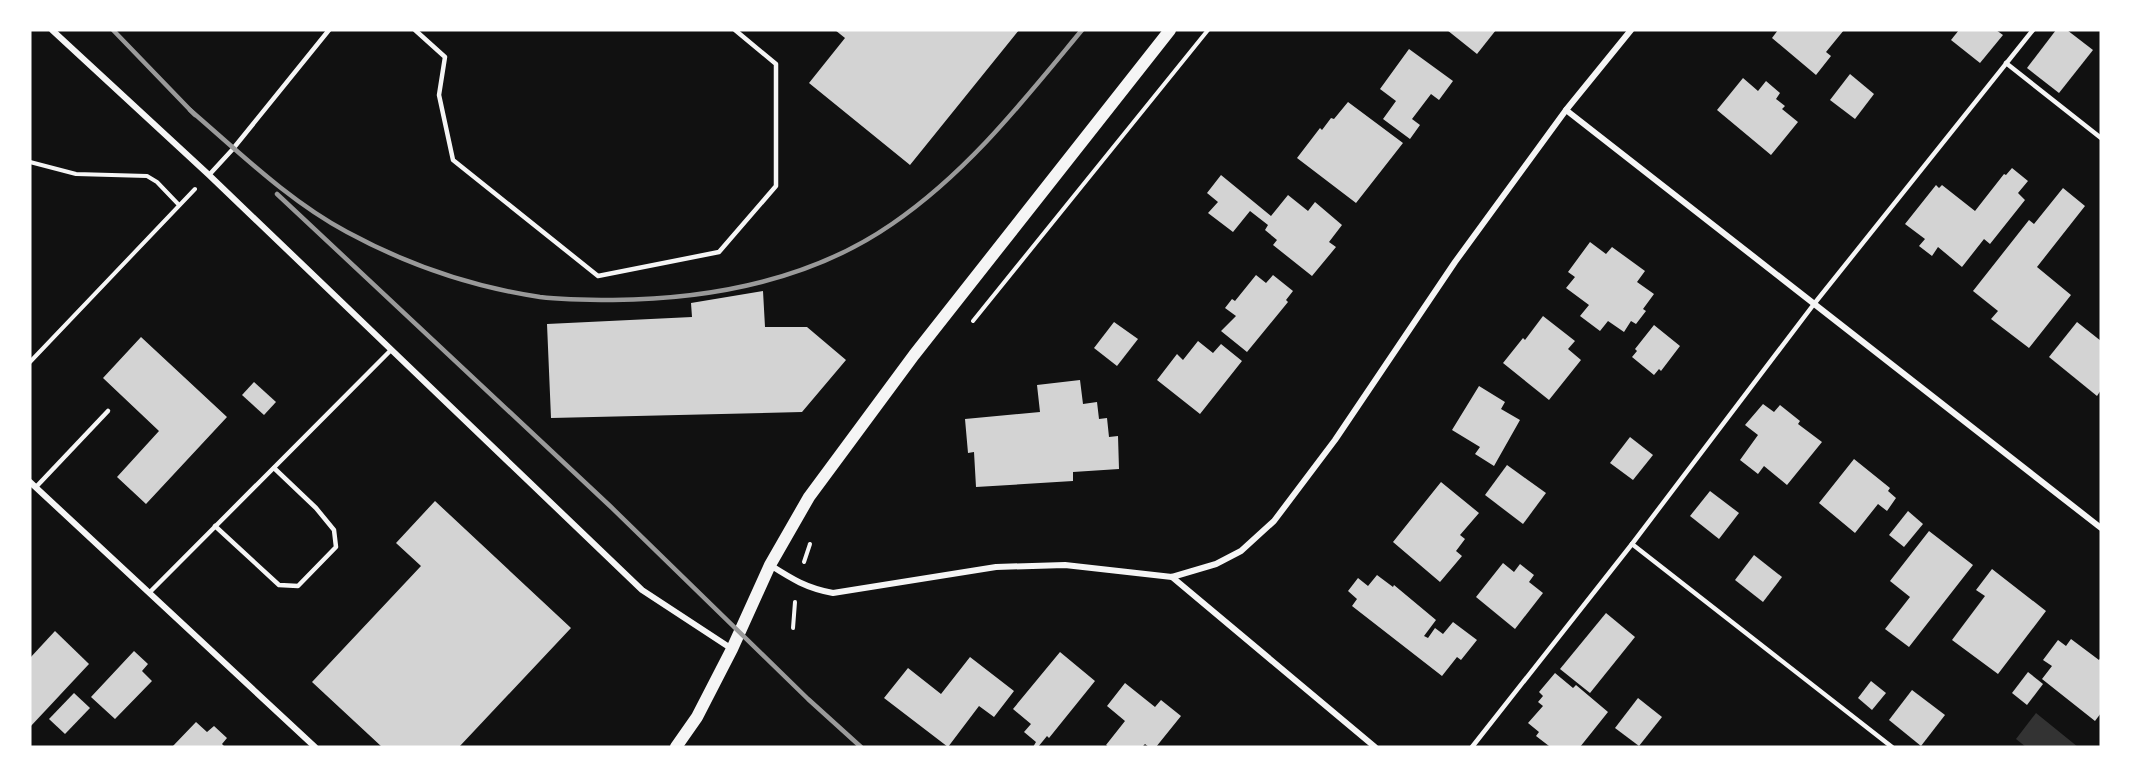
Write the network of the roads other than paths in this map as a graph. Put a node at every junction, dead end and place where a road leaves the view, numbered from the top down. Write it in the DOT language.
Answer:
graph roads {
  1 [pos="52,30"];
  2 [pos="328,30"];
  3 [pos="415,30"];
  4 [pos="735,30"];
  5 [pos="1170,30"];
  6 [pos="1631,30"];
  7 [pos="2033,30"];
  8 [pos="2006,63"];
  9 [pos="1566,110"];
  10 [pos="2101,138"];
  11 [pos="209,175"];
  12 [pos="1814,304"];
  13 [pos="391,350"];
  14 [pos="108,411"];
  15 [pos="274,468"];
  16 [pos="30,482"];
  17 [pos="36,487"];
  18 [pos="215,526"];
  19 [pos="2101,528"];
  20 [pos="1632,544"];
  21 [pos="770,565"];
  22 [pos="1172,577"];
  23 [pos="149,593"];
  24 [pos="732,649"];
  25 [pos="315,747"];
  26 [pos="676,747"];
  27 [pos="1375,747"];
  28 [pos="1472,747"];
  29 [pos="1892,747"];
  1 -- 11 [label="street"];
  2 -- 11 [label="lane"];
  3 -- 4 [label="lane"];
  5 -- 21 [label="main road"];
  6 -- 9 [label="street"];
  7 -- 8 [label="lane"];
  8 -- 10 [label="lane"];
  8 -- 12 [label="lane"];
  9 -- 12 [label="street"];
  9 -- 22 [label="street"];
  11 -- 13 [label="street"];
  12 -- 19 [label="street"];
  12 -- 20 [label="lane"];
  13 -- 15 [label="lane"];
  13 -- 24 [label="street"];
  14 -- 17 [label="lane"];
  15 -- 18 [label="lane"];
  15 -- 18 [label="lane"];
  16 -- 17 [label="street"];
  17 -- 23 [label="street"];
  18 -- 23 [label="lane"];
  20 -- 28 [label="lane"];
  20 -- 29 [label="lane"];
  21 -- 22 [label="street"];
  21 -- 24 [label="main road"];
  22 -- 27 [label="street"];
  23 -- 25 [label="street"];
  24 -- 26 [label="main road"];
}
